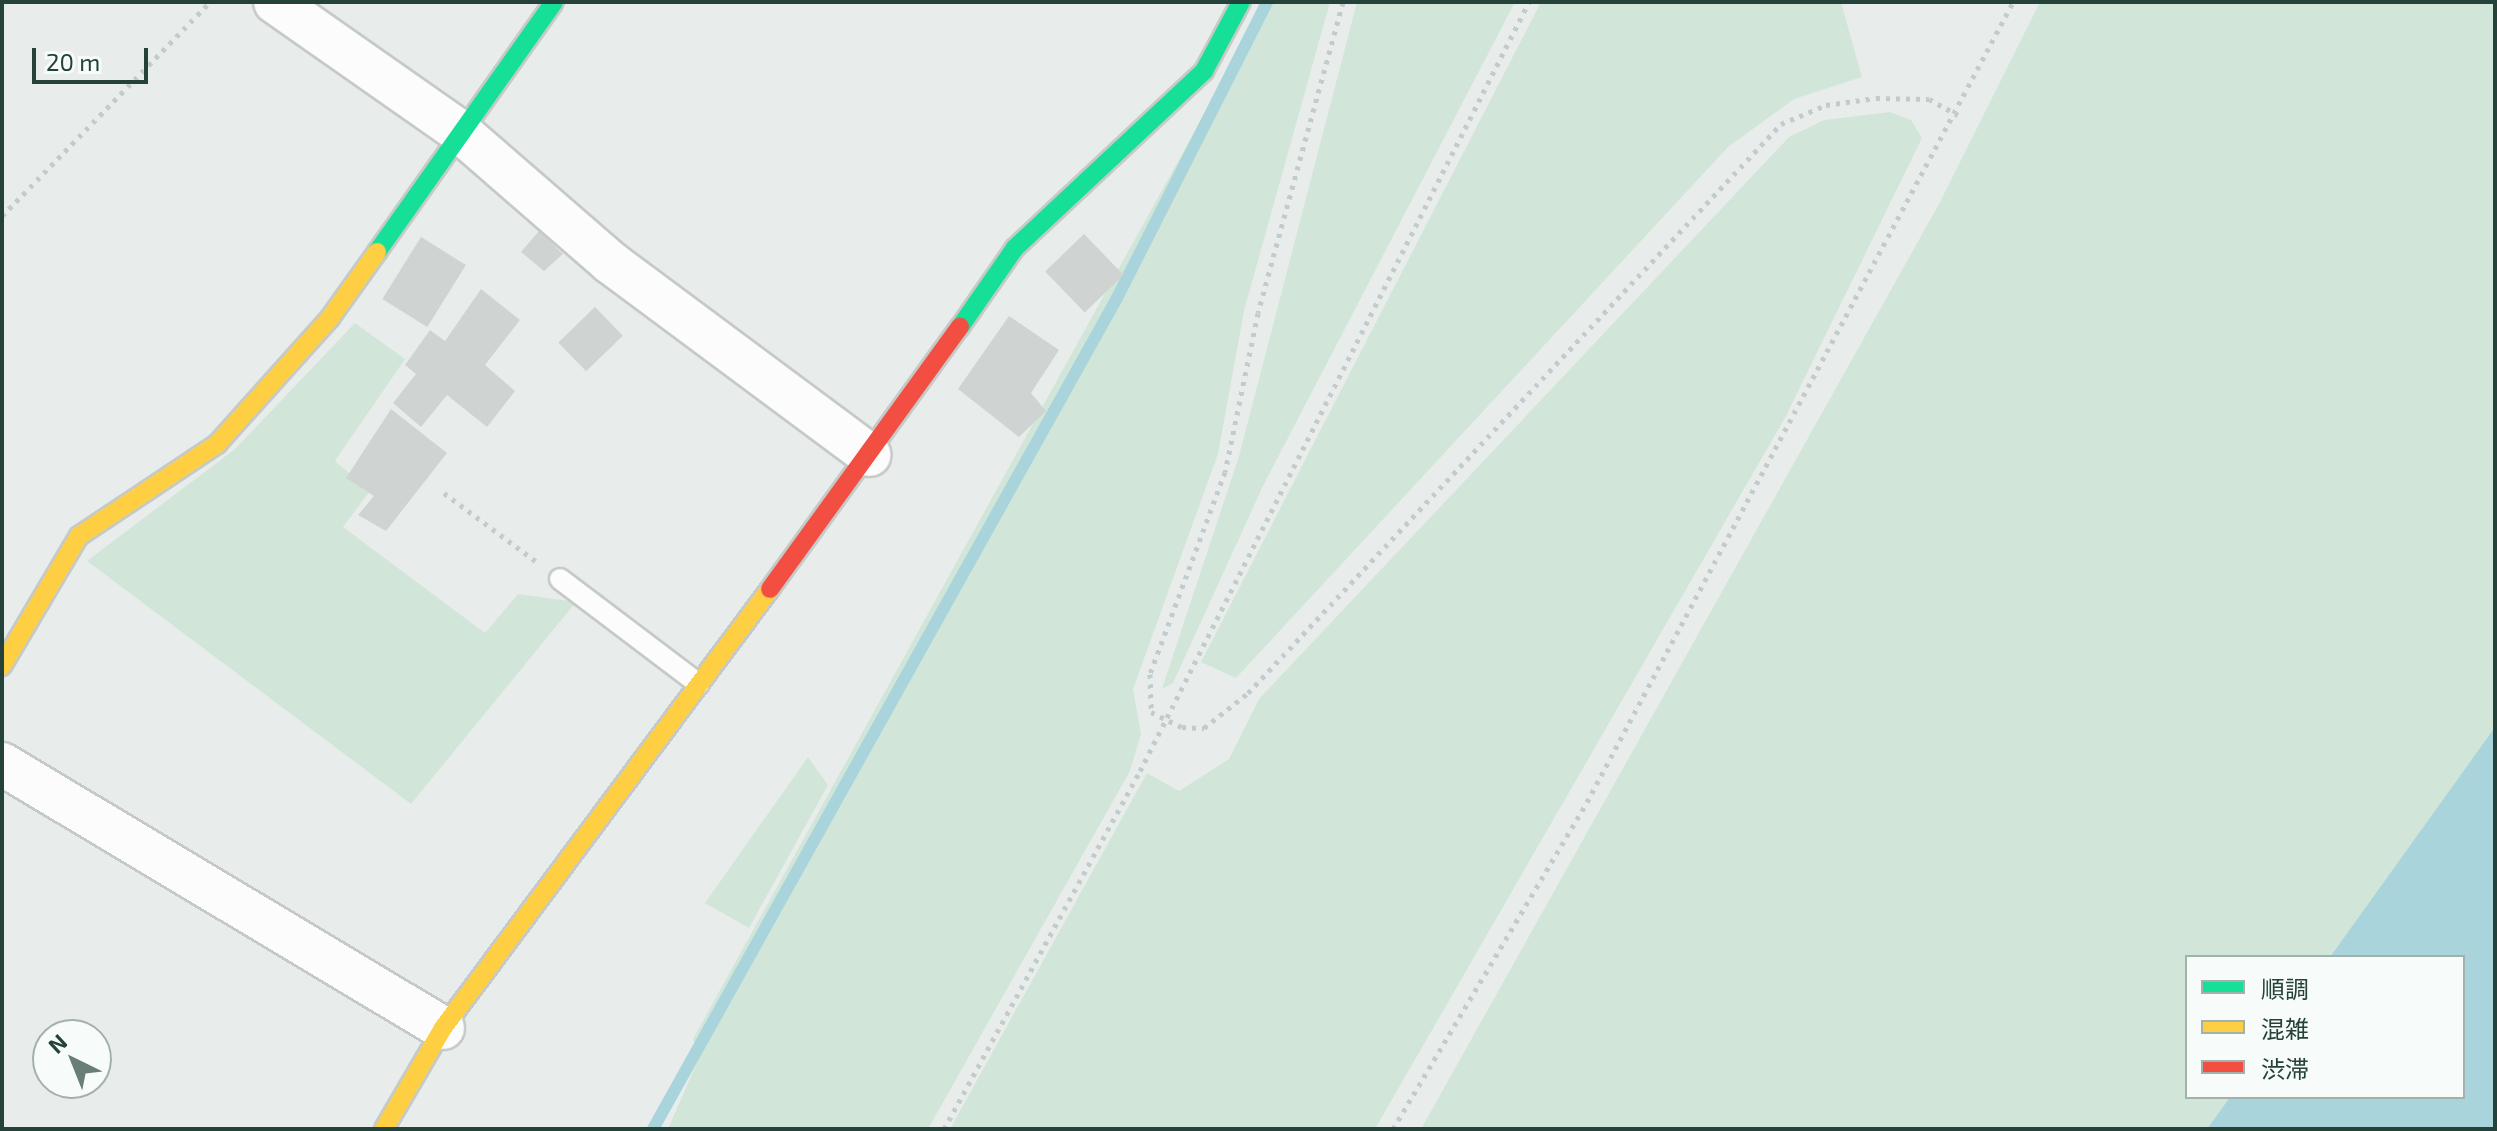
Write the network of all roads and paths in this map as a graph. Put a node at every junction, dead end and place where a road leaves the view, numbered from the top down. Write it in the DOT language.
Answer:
graph roads {
  1 [pos="210,2"];
  2 [pos="275,2"];
  3 [pos="554,2"];
  4 [pos="1241,2"];
  5 [pos="1343,2"];
  6 [pos="1529,2"];
  7 [pos="2013,2"];
  8 [pos="1958,115"];
  9 [pos="458,130"];
  10 [pos="2,216"];
  11 [pos="870,455"];
  12 [pos="444,493"];
  13 [pos="560,579"];
  14 [pos="2,666"];
  15 [pos="699,684"];
  16 [pos="1165,721"];
  17 [pos="2,764"];
  18 [pos="443,1028"];
  19 [pos="384,1129"];
  20 [pos="944,1129"];
  21 [pos="1393,1129"];
  1 -- 10 [label="path"];
  2 -- 9 [label="street"];
  3 -- 9 [label="street"];
  4 -- 11 [label="street"];
  5 -- 16 [label="path"];
  6 -- 16 [label="path"];
  7 -- 8 [label="path"];
  8 -- 16 [label="path"];
  8 -- 21 [label="path"];
  9 -- 11 [label="street"];
  9 -- 14 [label="street"];
  11 -- 15 [label="street"];
  12 -- 13 [label="path"];
  13 -- 15 [label="lane"];
  15 -- 18 [label="street"];
  16 -- 20 [label="path"];
  17 -- 18 [label="street"];
  18 -- 19 [label="street"];
}
